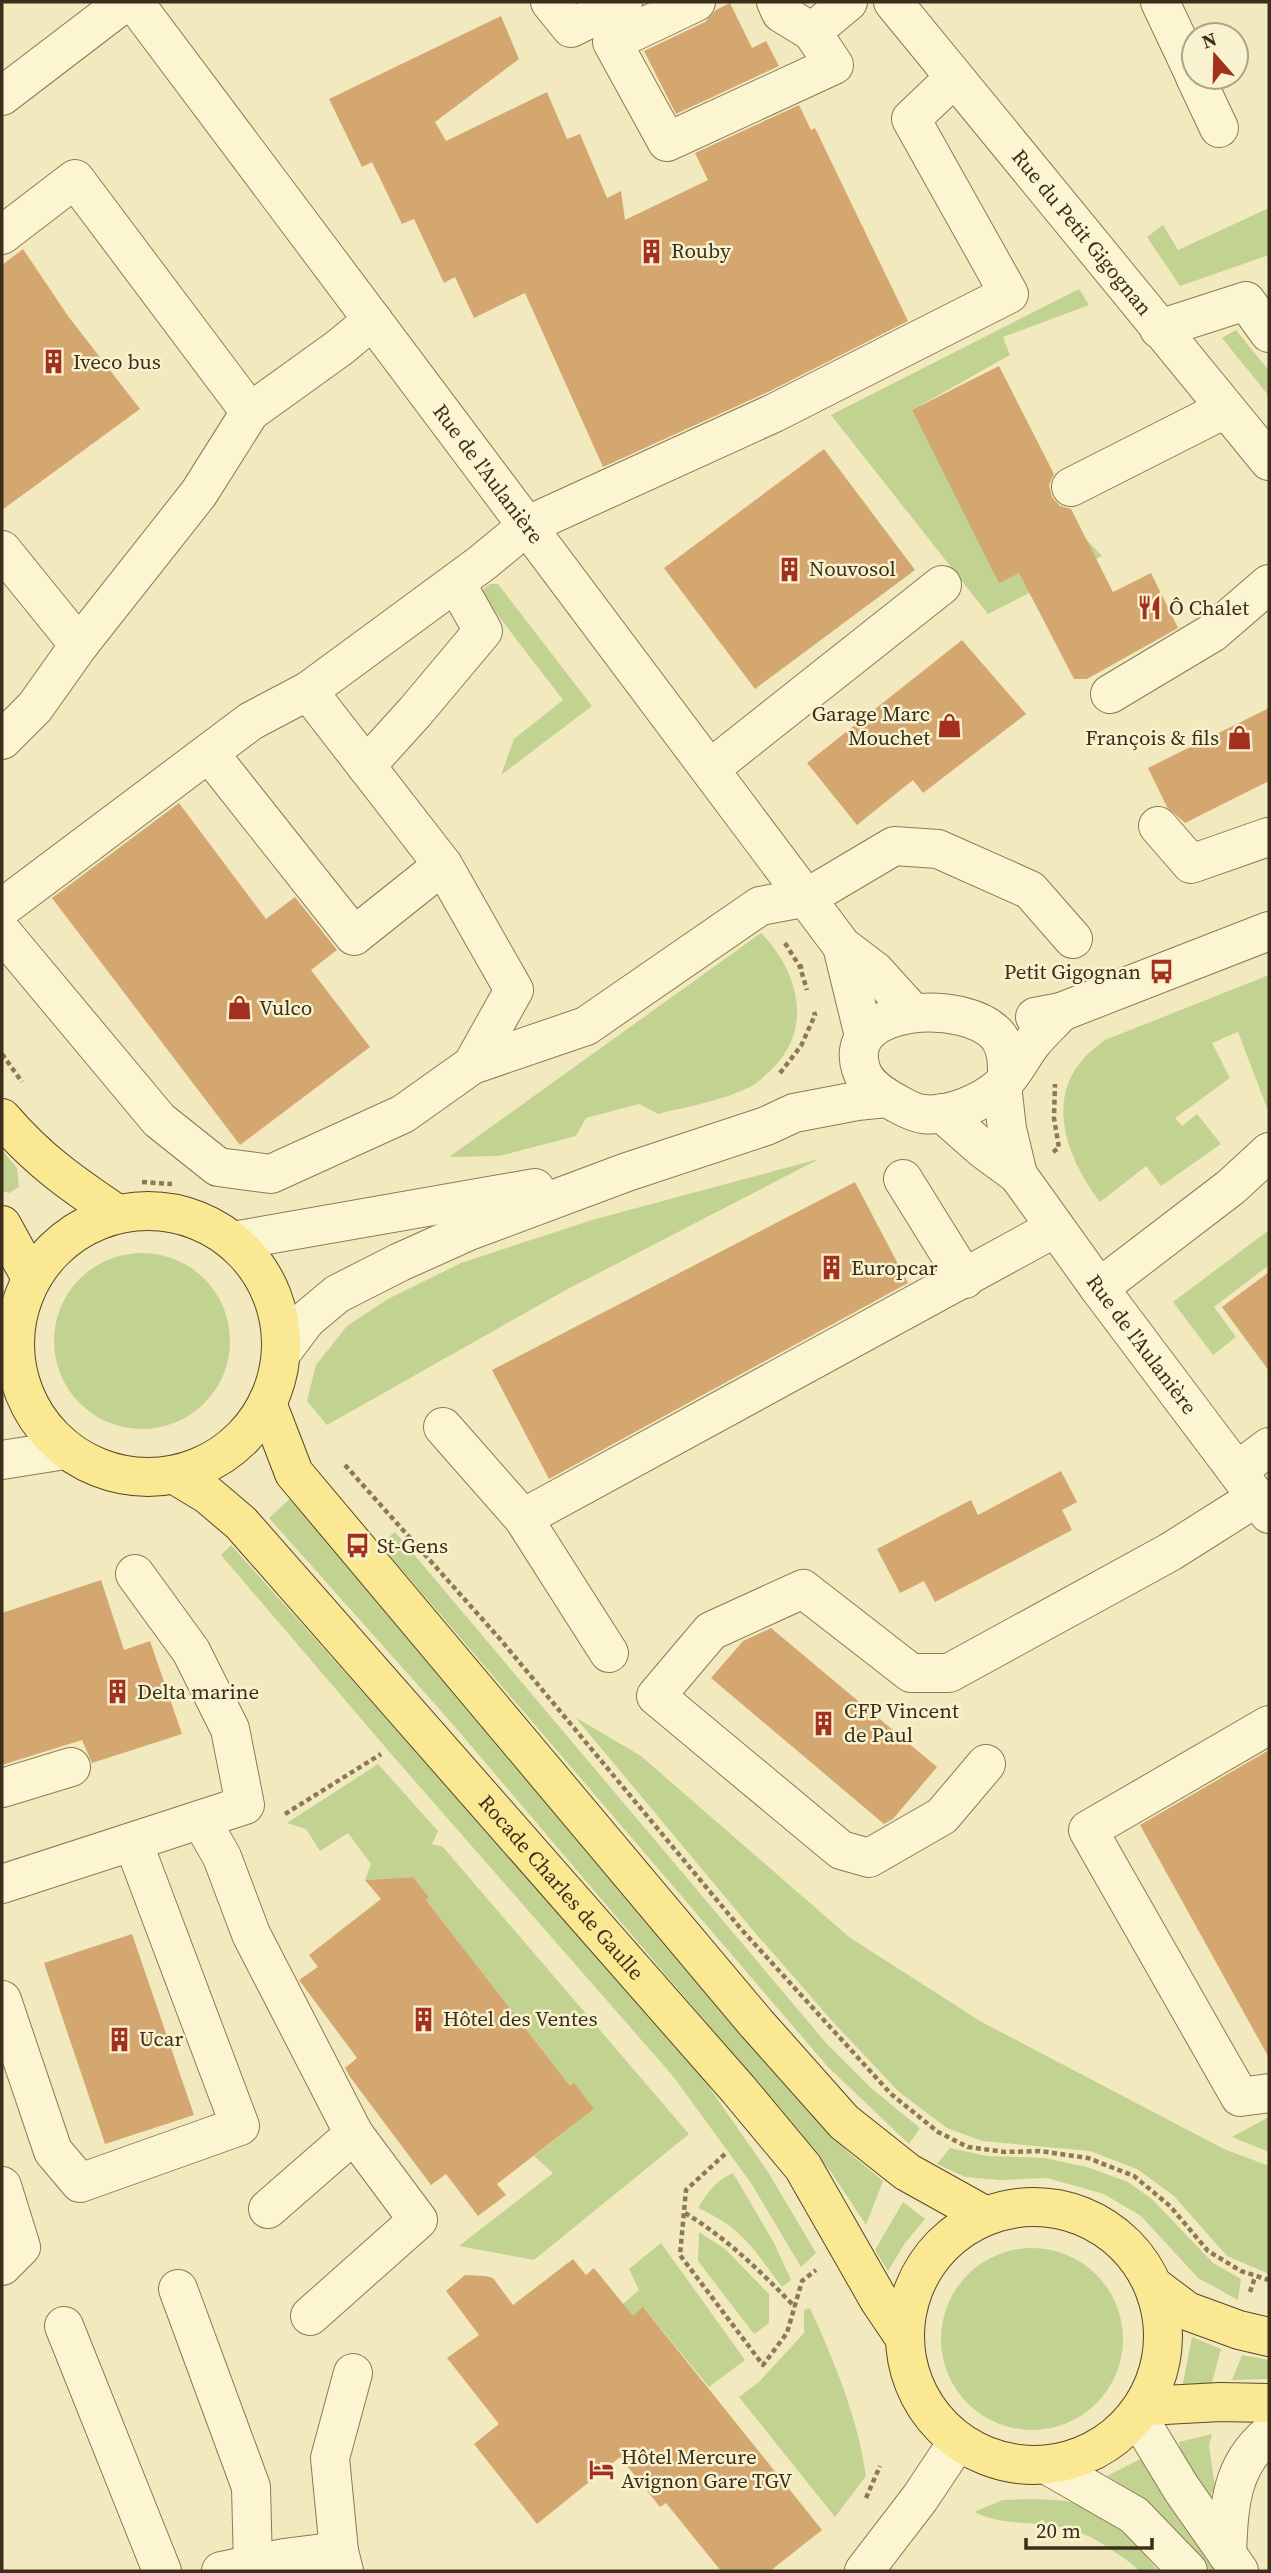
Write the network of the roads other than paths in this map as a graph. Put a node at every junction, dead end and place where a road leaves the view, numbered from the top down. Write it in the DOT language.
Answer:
graph roads {
  1 [pos="125,2"];
  2 [pos="134,2"];
  3 [pos="550,2"];
  4 [pos="623,2"];
  5 [pos="696,2"];
  6 [pos="776,2"];
  7 [pos="848,2"];
  8 [pos="893,2"];
  9 [pos="1160,2"];
  10 [pos="812,32"];
  11 [pos="1180,44"];
  12 [pos="954,78"];
  13 [pos="1202,91"];
  14 [pos="2,96"];
  15 [pos="1220,128"];
  16 [pos="2,235"];
  17 [pos="1258,298"];
  18 [pos="373,320"];
  19 [pos="1159,330"];
  20 [pos="1269,333"];
  21 [pos="1225,409"];
  22 [pos="250,412"];
  23 [pos="1269,461"];
  24 [pos="1071,487"];
  25 [pos="528,525"];
  26 [pos="2,550"];
  27 [pos="456,583"];
  28 [pos="1269,584"];
  29 [pos="942,585"];
  30 [pos="79,645"];
  31 [pos="308,691"];
  32 [pos="1110,694"];
  33 [pos="2,740"];
  34 [pos="209,753"];
  35 [pos="366,766"];
  36 [pos="711,768"];
  37 [pos="1158,826"];
  38 [pos="1269,838"];
  39 [pos="443,865"];
  40 [pos="808,897"];
  41 [pos="2,908"];
  42 [pos="1269,930"];
  43 [pos="2,932"];
  44 [pos="1073,939"];
  45 [pos="842,946"];
  46 [pos="1061,1012"];
  47 [pos="913,1013"];
  48 [pos="985,1026"];
  49 [pos="861,1043"];
  50 [pos="471,1065"];
  51 [pos="1004,1081"];
  52 [pos="887,1098"];
  53 [pos="794,1113"];
  54 [pos="942,1113"];
  55 [pos="2,1118"];
  56 [pos="1269,1152"];
  57 [pos="627,1172"];
  58 [pos="1018,1175"];
  59 [pos="903,1179"];
  60 [pos="124,1198"];
  61 [pos="2,1225"];
  62 [pos="1055,1228"];
  63 [pos="233,1241"];
  64 [pos="31,1278"];
  65 [pos="965,1279"];
  66 [pos="1099,1288"];
  67 [pos="282,1352"];
  68 [pos="8,1357"];
  69 [pos="267,1403"];
  70 [pos="443,1427"];
  71 [pos="1269,1447"];
  72 [pos="65,1450"];
  73 [pos="2,1460"];
  74 [pos="175,1475"];
  75 [pos="1255,1494"];
  76 [pos="523,1518"];
  77 [pos="135,1574"];
  78 [pos="609,1653"];
  79 [pos="1269,1725"];
  80 [pos="986,1764"];
  81 [pos="71,1767"];
  82 [pos="2,1788"];
  83 [pos="201,1820"];
  84 [pos="133,1842"];
  85 [pos="2,1884"];
  86 [pos="2,2000"];
  87 [pos="1269,2093"];
  88 [pos="354,2134"];
  89 [pos="2,2186"];
  90 [pos="268,2208"];
  91 [pos="986,2216"];
  92 [pos="2,2266"];
  93 [pos="1154,2287"];
  94 [pos="178,2289"];
  95 [pos="310,2316"];
  96 [pos="64,2326"];
  97 [pos="1269,2336"];
  98 [pos="905,2337"];
  99 [pos="353,2373"];
  100 [pos="1269,2403"];
  101 [pos="1142,2412"];
  102 [pos="1269,2434"];
  103 [pos="958,2441"];
  104 [pos="1047,2465"];
  105 [pos="342,2561"];
  106 [pos="1233,2563"];
  107 [pos="237,2568"];
  108 [pos="162,2571"];
  109 [pos="864,2571"];
  110 [pos="1188,2571"];
  1 -- 14 [label="street"];
  2 -- 18 [label="street, Rue de l'Aulanière"];
  3 -- 4 [label="street"];
  5 -- 10 [label="street"];
  6 -- 10 [label="street"];
  7 -- 10 [label="street"];
  8 -- 12 [label="street, Rue du Petit Gigognan"];
  9 -- 11 [label="street"];
  12 -- 19 [label="street, Rue du Petit Gigognan"];
  12 -- 25 [label="street"];
  13 -- 15 [label="street"];
  16 -- 22 [label="street"];
  17 -- 19 [label="street"];
  17 -- 20 [label="street"];
  18 -- 22 [label="street"];
  18 -- 25 [label="street, Rue de l'Aulanière"];
  19 -- 21 [label="street, Rue du Petit Gigognan"];
  21 -- 23 [label="street, Rue du Petit Gigognan"];
  21 -- 24 [label="street"];
  22 -- 30 [label="street"];
  25 -- 27 [label="street"];
  25 -- 36 [label="street, Rue de l'Aulanière"];
  26 -- 30 [label="street"];
  27 -- 31 [label="street"];
  27 -- 35 [label="street"];
  28 -- 32 [label="street"];
  29 -- 36 [label="street"];
  30 -- 33 [label="street"];
  31 -- 34 [label="street"];
  31 -- 35 [label="street"];
  34 -- 39 [label="street"];
  34 -- 41 [label="street"];
  35 -- 39 [label="street"];
  36 -- 40 [label="street, Rue de l'Aulanière"];
  37 -- 38 [label="street"];
  39 -- 50 [label="street"];
  40 -- 44 [label="street"];
  40 -- 45 [label="street, Rue de l'Aulanière"];
  40 -- 50 [label="street"];
  42 -- 46 [label="street"];
  43 -- 50 [label="street"];
  45 -- 47 [label="street, Rue de l'Aulanière"];
  45 -- 49 [label="street, Rue de l'Aulanière"];
  46 -- 48 [label="street"];
  46 -- 51 [label="street"];
  47 -- 48 [label="street"];
  47 -- 49 [label="street"];
  48 -- 51 [label="street"];
  49 -- 52 [label="street"];
  49 -- 53 [label="street"];
  51 -- 54 [label="street"];
  51 -- 58 [label="street, Rue de l'Aulanière"];
  52 -- 53 [label="street"];
  52 -- 54 [label="street"];
  53 -- 57 [label="street"];
  54 -- 58 [label="street, Rue de l'Aulanière"];
  55 -- 60 [label="main road"];
  56 -- 66 [label="street"];
  57 -- 63 [label="street"];
  57 -- 67 [label="street"];
  58 -- 62 [label="street, Rue de l'Aulanière"];
  59 -- 65 [label="street"];
  60 -- 63 [label="main road"];
  60 -- 64 [label="main road"];
  61 -- 64 [label="main road"];
  62 -- 65 [label="street"];
  62 -- 66 [label="street, Rue de l'Aulanière"];
  63 -- 67 [label="main road"];
  64 -- 68 [label="main road"];
  65 -- 76 [label="street"];
  66 -- 75 [label="street, Rue de l'Aulanière"];
  67 -- 69 [label="main road"];
  68 -- 72 [label="main road"];
  69 -- 74 [label="main road"];
  69 -- 91 [label="main road"];
  70 -- 76 [label="street"];
  71 -- 75 [label="street"];
  72 -- 73 [label="street"];
  72 -- 74 [label="main road"];
  74 -- 98 [label="main road, Rocade Charles de Gaulle"];
  75 -- 80 [label="street"];
  76 -- 78 [label="street"];
  77 -- 83 [label="street"];
  79 -- 87 [label="street"];
  81 -- 82 [label="street"];
  83 -- 84 [label="street"];
  83 -- 88 [label="street"];
  84 -- 85 [label="street"];
  84 -- 86 [label="street"];
  88 -- 90 [label="street"];
  88 -- 95 [label="street"];
  89 -- 92 [label="street"];
  91 -- 93 [label="main road"];
  91 -- 98 [label="main road"];
  93 -- 97 [label="main road"];
  93 -- 101 [label="main road"];
  94 -- 107 [label="street"];
  96 -- 108 [label="street"];
  98 -- 103 [label="main road"];
  99 -- 105 [label="street"];
  100 -- 101 [label="main road"];
  101 -- 104 [label="main road"];
  101 -- 106 [label="street"];
  102 -- 106 [label="street"];
  103 -- 104 [label="main road"];
  103 -- 109 [label="street"];
  104 -- 110 [label="street"];
  105 -- 107 [label="street"];
}
